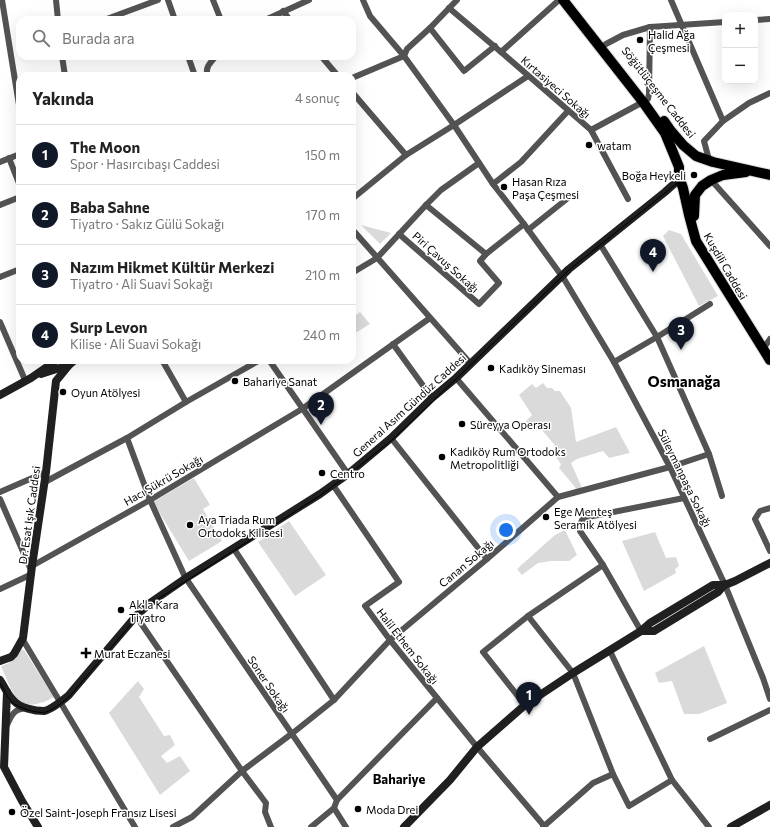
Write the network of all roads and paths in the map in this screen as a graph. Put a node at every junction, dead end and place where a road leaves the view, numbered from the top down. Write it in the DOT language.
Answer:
graph roads {
  1 [pos="2,0"];
  2 [pos="56,0"];
  3 [pos="158,0"];
  4 [pos="168,0"];
  5 [pos="213,0"];
  6 [pos="307,0"];
  7 [pos="363,0"];
  8 [pos="457,0"];
  9 [pos="559,0"];
  10 [pos="563,0"];
  11 [pos="572,0"];
  12 [pos="671,0"];
  13 [pos="449,8"];
  14 [pos="283,12"];
  15 [pos="58,16"];
  16 [pos="115,16"];
  17 [pos="174,16"];
  18 [pos="219,16"];
  19 [pos="274,16"];
  20 [pos="286,16"];
  21 [pos="770,19"];
  22 [pos="758,20"];
  23 [pos="722,22"];
  24 [pos="683,26"];
  25 [pos="650,27"];
  26 [pos="430,28"];
  27 [pos="606,44"];
  28 [pos="495,46"];
  29 [pos="501,52"];
  30 [pos="404,56"];
  31 [pos="63,60"];
  32 [pos="189,60"];
  33 [pos="213,60"];
  34 [pos="324,60"];
  35 [pos="64,72"];
  36 [pos="194,72"];
  37 [pos="207,72"];
  38 [pos="335,72"];
  39 [pos="356,76"];
  40 [pos="528,76"];
  41 [pos="16,86"];
  42 [pos="770,94"];
  43 [pos="356,97"];
  44 [pos="646,100"];
  45 [pos="568,111"];
  46 [pos="723,121"];
  47 [pos="454,125"];
  48 [pos="591,130"];
  49 [pos="16,155"];
  50 [pos="406,155"];
  51 [pos="708,156"];
  52 [pos="9,158"];
  53 [pos="0,162"];
  54 [pos="479,162"];
  55 [pos="752,171"];
  56 [pos="770,175"];
  57 [pos="16,176"];
  58 [pos="679,177"];
  59 [pos="711,180"];
  60 [pos="493,184"];
  61 [pos="356,196"];
  62 [pos="568,198"];
  63 [pos="16,199"];
  64 [pos="628,199"];
  65 [pos="426,205"];
  66 [pos="0,206"];
  67 [pos="526,227"];
  68 [pos="356,233"];
  69 [pos="399,234"];
  70 [pos="696,241"];
  71 [pos="600,244"];
  72 [pos="770,246"];
  73 [pos="486,254"];
  74 [pos="378,258"];
  75 [pos="16,271"];
  76 [pos="356,271"];
  77 [pos="561,276"];
  78 [pos="0,277"];
  79 [pos="710,304"];
  80 [pos="430,318"];
  81 [pos="0,322"];
  82 [pos="657,337"];
  83 [pos="770,339"];
  84 [pos="393,344"];
  85 [pos="763,349"];
  86 [pos="16,355"];
  87 [pos="770,360"];
  88 [pos="614,362"];
  89 [pos="21,364"];
  90 [pos="51,364"];
  91 [pos="69,364"];
  92 [pos="71,364"];
  93 [pos="164,364"];
  94 [pos="253,364"];
  95 [pos="272,364"];
  96 [pos="471,364"];
  97 [pos="456,378"];
  98 [pos="28,379"];
  99 [pos="0,395"];
  100 [pos="432,398"];
  101 [pos="186,402"];
  102 [pos="302,409"];
  103 [pos="127,438"];
  104 [pos="391,438"];
  105 [pos="709,454"];
  106 [pos="670,467"];
  107 [pos="46,472"];
  108 [pos="348,474"];
  109 [pos="44,482"];
  110 [pos="333,485"];
  111 [pos="0,492"];
  112 [pos="558,496"];
  113 [pos="722,496"];
  114 [pos="684,498"];
  115 [pos="0,499"];
  116 [pos="150,500"];
  117 [pos="770,508"];
  118 [pos="234,549"];
  119 [pos="770,551"];
  120 [pos="770,558"];
  121 [pos="487,559"];
  122 [pos="770,563"];
  123 [pos="603,564"];
  124 [pos="32,570"];
  125 [pos="186,578"];
  126 [pos="725,585"];
  127 [pos="0,589"];
  128 [pos="136,616"];
  129 [pos="528,616"];
  130 [pos="641,631"];
  131 [pos="23,640"];
  132 [pos="390,640"];
  133 [pos="610,651"];
  134 [pos="0,661"];
  135 [pos="573,673"];
  136 [pos="770,675"];
  137 [pos="763,678"];
  138 [pos="0,680"];
  139 [pos="7,692"];
  140 [pos="437,698"];
  141 [pos="770,699"];
  142 [pos="334,700"];
  143 [pos="60,702"];
  144 [pos="525,705"];
  145 [pos="26,708"];
  146 [pos="770,710"];
  147 [pos="5,731"];
  148 [pos="291,734"];
  149 [pos="710,740"];
  150 [pos="477,747"];
  151 [pos="2,768"];
  152 [pos="242,771"];
  153 [pos="613,774"];
  154 [pos="672,780"];
  155 [pos="336,800"];
  156 [pos="770,805"];
  157 [pos="334,808"];
  158 [pos="38,827"];
  159 [pos="135,827"];
  160 [pos="173,827"];
  161 [pos="271,827"];
  162 [pos="311,827"];
  163 [pos="346,827"];
  164 [pos="404,827"];
  165 [pos="544,827"];
  166 [pos="709,827"];
  167 [pos="731,827"];
  1 -- 41 [label="street"];
  2 -- 15 [label="street"];
  3 -- 16 [label="street"];
  4 -- 17 [label="street"];
  5 -- 18 [label="street"];
  6 -- 14 [label="street"];
  7 -- 30 [label="street, Süleymanpaşa Sokağı"];
  8 -- 13 [label="street"];
  9 -- 29 [label="street"];
  10 -- 44 [label="main road, Söğütlüçeşme Caddesi"];
  11 -- 27 [label="main road, Söğütlüçeşme Caddesi"];
  12 -- 24 [label="street"];
  13 -- 26 [label="street"];
  13 -- 28 [label="street, Kırtasiyeci Sokağı"];
  14 -- 19 [label="street"];
  14 -- 20 [label="street"];
  21 -- 22 [label="street"];
  23 -- 24 [label="street"];
  24 -- 25 [label="street"];
  24 -- 46 [label="street"];
  25 -- 27 [label="street"];
  25 -- 44 [label="street"];
  26 -- 28 [label="street"];
  26 -- 30 [label="street"];
  27 -- 44 [label="main road, Söğütlüçeşme Caddesi"];
  28 -- 29 [label="street, Kırtasiyeci Sokağı"];
  29 -- 40 [label="street, Kırtasiyeci Sokağı"];
  30 -- 39 [label="street"];
  30 -- 47 [label="street, Süleymanpaşa Sokağı"];
  31 -- 35 [label="street"];
  32 -- 36 [label="street"];
  33 -- 37 [label="street"];
  34 -- 38 [label="street"];
  40 -- 45 [label="street, Kırtasiyeci Sokağı"];
  40 -- 47 [label="street"];
  42 -- 46 [label="street"];
  43 -- 50 [label="street"];
  44 -- 48 [label="street"];
  44 -- 55 [label="main road, Söğütlüçeşme Caddesi"];
  44 -- 58 [label="main road, Söğütlüçeşme Caddesi"];
  45 -- 48 [label="street, Kırtasiyeci Sokağı"];
  45 -- 60 [label="street"];
  46 -- 51 [label="street"];
  47 -- 50 [label="street"];
  47 -- 54 [label="street, Süleymanpaşa Sokağı"];
  48 -- 64 [label="street, Kırtasiyeci Sokağı"];
  49 -- 52 [label="street"];
  50 -- 61 [label="street"];
  52 -- 53 [label="street"];
  52 -- 57 [label="street"];
  54 -- 60 [label="street, Süleymanpaşa Sokağı"];
  54 -- 65 [label="street"];
  55 -- 56 [label="main road, Söğütlüçeşme Caddesi"];
  55 -- 59 [label="main road"];
  58 -- 70 [label="main road, Kuşdili Caddesi"];
  58 -- 71 [label="street, General Asım Gündüz Caddesi"];
  59 -- 70 [label="main road"];
  59 -- 72 [label="street"];
  60 -- 67 [label="street, Süleymanpaşa Sokağı"];
  62 -- 67 [label="street"];
  63 -- 66 [label="street"];
  65 -- 69 [label="street"];
  65 -- 73 [label="street"];
  67 -- 73 [label="street"];
  67 -- 77 [label="street, Süleymanpaşa Sokağı"];
  68 -- 74 [label="street"];
  69 -- 73 [label="street, Piri Çavuş Sokağı"];
  69 -- 74 [label="street"];
  70 -- 85 [label="main road, Kuşdili Caddesi"];
  71 -- 77 [label="street, General Asım Gündüz Caddesi"];
  71 -- 82 [label="street"];
  74 -- 76 [label="street"];
  74 -- 80 [label="street"];
  75 -- 78 [label="street"];
  77 -- 88 [label="street, Süleymanpaşa Sokağı"];
  77 -- 96 [label="street, General Asım Gündüz Caddesi"];
  79 -- 82 [label="street"];
  80 -- 84 [label="street, Hacı Şükrü Sokağı"];
  80 -- 96 [label="street"];
  81 -- 86 [label="street"];
  82 -- 88 [label="street"];
  82 -- 105 [label="street"];
  83 -- 85 [label="street"];
  84 -- 100 [label="street"];
  84 -- 102 [label="street, Hacı Şükrü Sokağı"];
  85 -- 87 [label="main road, Kuşdili Caddesi"];
  88 -- 106 [label="street, Süleymanpaşa Sokağı"];
  89 -- 98 [label="street"];
  90 -- 98 [label="street"];
  91 -- 98 [label="street"];
  92 -- 107 [label="street, Dr. Esat Işık Caddesi"];
  93 -- 101 [label="street"];
  94 -- 101 [label="street"];
  95 -- 102 [label="street"];
  96 -- 97 [label="street, General Asım Gündüz Caddesi"];
  97 -- 100 [label="street, General Asım Gündüz Caddesi"];
  97 -- 112 [label="street"];
  98 -- 99 [label="street"];
  100 -- 104 [label="street, General Asım Gündüz Caddesi"];
  101 -- 103 [label="street"];
  102 -- 108 [label="street"];
  102 -- 116 [label="street, Hacı Şükrü Sokağı"];
  103 -- 109 [label="street"];
  103 -- 116 [label="street, Soner Sokağı"];
  104 -- 108 [label="street, General Asım Gündüz Caddesi"];
  104 -- 121 [label="street"];
  105 -- 106 [label="street, Canan Sokağı"];
  105 -- 113 [label="street"];
  106 -- 112 [label="street, Canan Sokağı"];
  106 -- 114 [label="street, Süleymanpaşa Sokağı"];
  107 -- 109 [label="street, Dr. Esat Işık Caddesi"];
  107 -- 111 [label="street"];
  108 -- 110 [label="street, General Asım Gündüz Caddesi"];
  109 -- 124 [label="street, Dr. Esat Işık Caddesi"];
  110 -- 118 [label="street, General Asım Gündüz Caddesi"];
  110 -- 132 [label="street, Halil Ethem Sokağı"];
  112 -- 121 [label="street, Canan Sokağı"];
  114 -- 123 [label="street"];
  114 -- 126 [label="street, Süleymanpaşa Sokağı"];
  115 -- 124 [label="street"];
  116 -- 124 [label="street, Hacı Şükrü Sokağı"];
  116 -- 125 [label="street, Soner Sokağı"];
  117 -- 119 [label="street"];
  118 -- 125 [label="street, General Asım Gündüz Caddesi"];
  118 -- 142 [label="street"];
  120 -- 126 [label="street"];
  121 -- 132 [label="street, Canan Sokağı"];
  122 -- 126 [label="street"];
  123 -- 129 [label="street"];
  123 -- 130 [label="street"];
  124 -- 127 [label="street, Hacı Şükrü Sokağı"];
  124 -- 131 [label="street, Dr. Esat Işık Caddesi"];
  125 -- 128 [label="street, General Asım Gündüz Caddesi"];
  125 -- 148 [label="street, Soner Sokağı"];
  126 -- 130 [label="street"];
  126 -- 137 [label="street, Süleymanpaşa Sokağı"];
  128 -- 143 [label="street, General Asım Gündüz Caddesi"];
  128 -- 152 [label="street"];
  129 -- 135 [label="street"];
  129 -- 144 [label="street"];
  130 -- 133 [label="street"];
  131 -- 134 [label="street, Dr. Esat Işık Caddesi"];
  131 -- 143 [label="street"];
  132 -- 140 [label="street, Halil Ethem Sokağı"];
  132 -- 142 [label="street, Canan Sokağı"];
  133 -- 135 [label="street"];
  133 -- 154 [label="street"];
  135 -- 144 [label="street"];
  135 -- 153 [label="street"];
  136 -- 137 [label="street"];
  137 -- 141 [label="street, Süleymanpaşa Sokağı"];
  138 -- 139 [label="street, General Asım Gündüz Caddesi"];
  139 -- 145 [label="street, General Asım Gündüz Caddesi"];
  139 -- 147 [label="street"];
  140 -- 150 [label="street, Halil Ethem Sokağı"];
  140 -- 155 [label="street"];
  142 -- 148 [label="street, Canan Sokağı"];
  143 -- 145 [label="street, General Asım Gündüz Caddesi"];
  143 -- 159 [label="street"];
  144 -- 150 [label="street"];
  145 -- 147 [label="street"];
  146 -- 149 [label="street"];
  147 -- 151 [label="street"];
  148 -- 152 [label="street, Canan Sokağı"];
  148 -- 155 [label="street, Soner Sokağı"];
  150 -- 164 [label="street"];
  150 -- 165 [label="street, Halil Ethem Sokağı"];
  151 -- 158 [label="street"];
  152 -- 160 [label="street, Canan Sokağı"];
  152 -- 161 [label="street"];
  153 -- 154 [label="street"];
  153 -- 165 [label="street"];
  154 -- 166 [label="street"];
  155 -- 157 [label="street"];
  156 -- 167 [label="street"];
  157 -- 162 [label="street"];
  157 -- 163 [label="street"];
}
